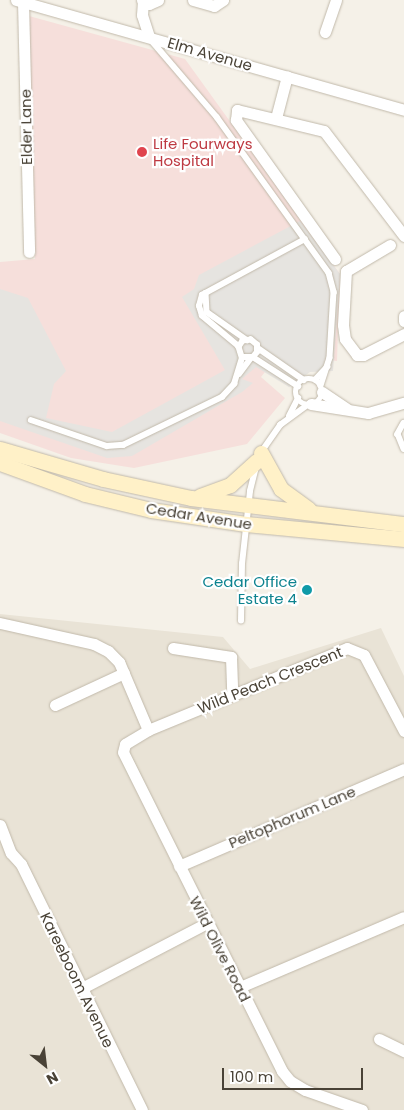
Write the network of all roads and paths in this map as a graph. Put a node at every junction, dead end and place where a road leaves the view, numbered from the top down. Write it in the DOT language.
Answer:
graph roads {
  1 [pos="143,0"];
  2 [pos="158,0"];
  3 [pos="193,0"];
  4 [pos="223,0"];
  5 [pos="336,0"];
  6 [pos="20,1"];
  7 [pos="325,32"];
  8 [pos="149,37"];
  9 [pos="291,78"];
  10 [pos="404,110"];
  11 [pos="279,119"];
  12 [pos="404,236"];
  13 [pos="305,239"];
  14 [pos="390,245"];
  15 [pos="29,252"];
  16 [pos="336,259"];
  17 [pos="206,290"];
  18 [pos="404,316"];
  19 [pos="404,321"];
  20 [pos="404,334"];
  21 [pos="247,340"];
  22 [pos="239,347"];
  23 [pos="258,348"];
  24 [pos="242,357"];
  25 [pos="252,358"];
  26 [pos="330,363"];
  27 [pos="236,378"];
  28 [pos="304,380"];
  29 [pos="315,380"];
  30 [pos="298,386"];
  31 [pos="321,389"];
  32 [pos="298,398"];
  33 [pos="404,403"];
  34 [pos="310,404"];
  35 [pos="348,410"];
  36 [pos="288,418"];
  37 [pos="32,420"];
  38 [pos="404,423"];
  39 [pos="0,449"];
  40 [pos="404,449"];
  41 [pos="259,457"];
  42 [pos="0,464"];
  43 [pos="191,498"];
  44 [pos="248,503"];
  45 [pos="313,512"];
  46 [pos="246,524"];
  47 [pos="404,524"];
  48 [pos="404,539"];
  49 [pos="241,621"];
  50 [pos="0,623"];
  51 [pos="173,648"];
  52 [pos="124,673"];
  53 [pos="232,695"];
  54 [pos="55,704"];
  55 [pos="148,730"];
  56 [pos="404,731"];
  57 [pos="125,744"];
  58 [pos="404,769"];
  59 [pos="0,825"];
  60 [pos="5,854"];
  61 [pos="179,866"];
  62 [pos="404,917"];
  63 [pos="207,924"];
  64 [pos="240,987"];
  65 [pos="82,988"];
  66 [pos="379,1039"];
  67 [pos="404,1051"];
  68 [pos="142,1110"];
  69 [pos="362,1110"];
  1 -- 2 [label="street"];
  1 -- 8 [label="street"];
  3 -- 4 [label="street"];
  5 -- 7 [label="street"];
  6 -- 8 [label="street, Elm Avenue"];
  6 -- 15 [label="street, Elder Lane"];
  8 -- 9 [label="street, Elm Avenue"];
  8 -- 13 [label="lane"];
  9 -- 10 [label="street, Elm Avenue"];
  9 -- 11 [label="street"];
  11 -- 12 [label="street"];
  11 -- 16 [label="street"];
  13 -- 17 [label="lane"];
  13 -- 26 [label="lane"];
  14 -- 20 [label="street"];
  17 -- 21 [label="lane"];
  17 -- 22 [label="lane"];
  18 -- 19 [label="street"];
  21 -- 22 [label="lane"];
  21 -- 23 [label="lane"];
  22 -- 24 [label="lane"];
  23 -- 25 [label="lane"];
  23 -- 28 [label="lane"];
  24 -- 25 [label="lane"];
  24 -- 27 [label="lane"];
  25 -- 27 [label="lane"];
  25 -- 30 [label="lane"];
  26 -- 29 [label="lane"];
  26 -- 31 [label="lane"];
  27 -- 37 [label="lane"];
  28 -- 29 [label="lane"];
  28 -- 30 [label="lane"];
  29 -- 31 [label="lane"];
  30 -- 32 [label="lane"];
  31 -- 34 [label="lane"];
  31 -- 35 [label="street"];
  32 -- 34 [label="lane"];
  32 -- 36 [label="lane"];
  33 -- 35 [label="street"];
  34 -- 35 [label="street"];
  34 -- 36 [label="lane"];
  36 -- 41 [label="lane"];
  38 -- 40 [label="lane"];
  39 -- 43 [label="main road, Cedar Avenue"];
  41 -- 43 [label="main road"];
  41 -- 44 [label="lane"];
  41 -- 45 [label="main road"];
  42 -- 46 [label="main road, Cedar Avenue"];
  43 -- 44 [label="main road, Cedar Avenue"];
  44 -- 45 [label="main road, Cedar Avenue"];
  44 -- 46 [label="lane"];
  45 -- 47 [label="main road, Cedar Avenue"];
  46 -- 48 [label="main road, Cedar Avenue"];
  46 -- 49 [label="lane"];
  50 -- 52 [label="street"];
  51 -- 53 [label="street"];
  52 -- 54 [label="street"];
  52 -- 55 [label="street"];
  53 -- 55 [label="street, Wild Peach Crescent"];
  53 -- 56 [label="street, Wild Peach Crescent"];
  55 -- 57 [label="street, Wild Peach Crescent"];
  57 -- 61 [label="street, Wild Olive Road"];
  58 -- 61 [label="street, Peltophorum Lane"];
  59 -- 60 [label="street, Kareeboom Avenue"];
  60 -- 65 [label="street, Kareeboom Avenue"];
  61 -- 63 [label="street, Wild Olive Road"];
  62 -- 64 [label="street"];
  63 -- 64 [label="street, Wild Olive Road"];
  63 -- 65 [label="street"];
  64 -- 69 [label="street, Wild Olive Road"];
  65 -- 68 [label="street, Kareeboom Avenue"];
  66 -- 67 [label="street"];
}
